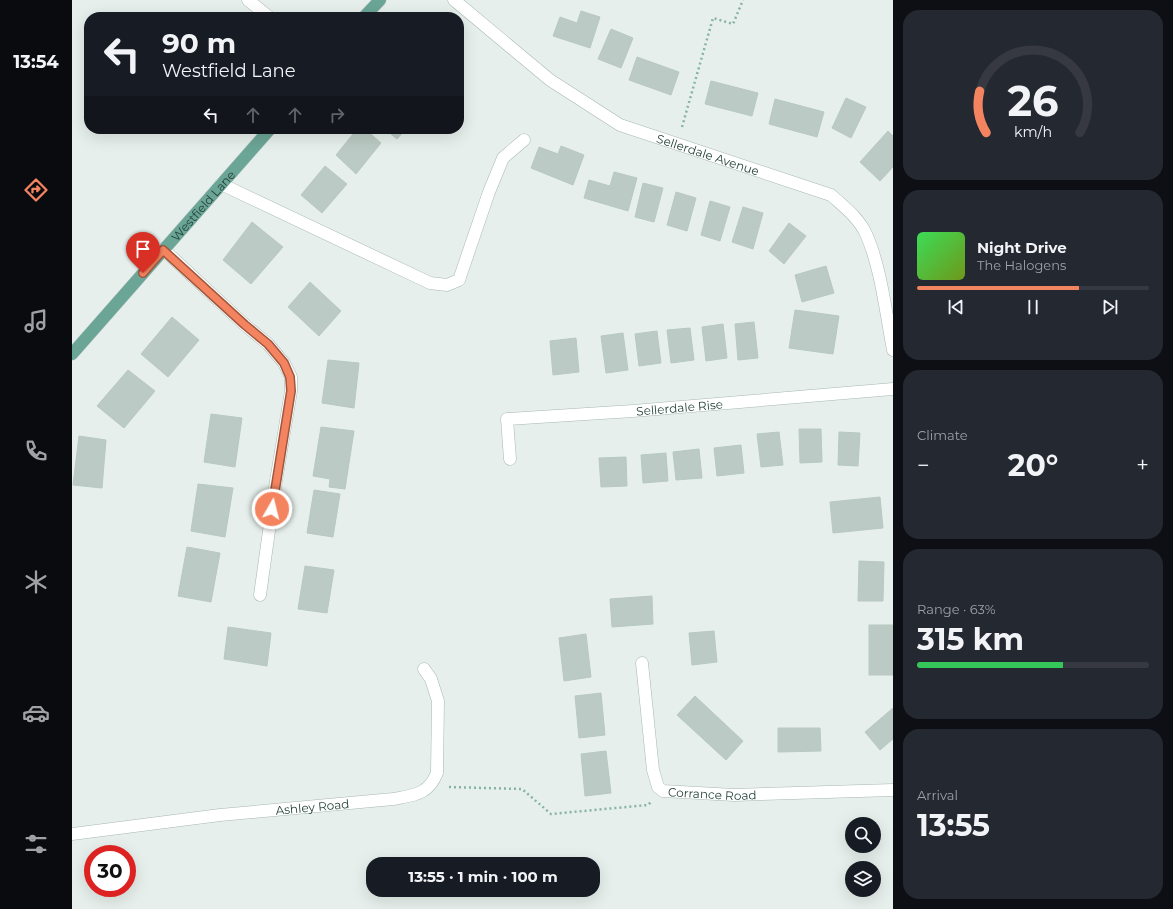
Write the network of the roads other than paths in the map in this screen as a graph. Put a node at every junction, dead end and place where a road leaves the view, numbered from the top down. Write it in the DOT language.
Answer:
graph roads {
  1 [pos="248,0"];
  2 [pos="380,0"];
  3 [pos="454,0"];
  4 [pos="263,12"];
  5 [pos="369,12"];
  6 [pos="266,134"];
  7 [pos="524,140"];
  8 [pos="221,184"];
  9 [pos="163,250"];
  10 [pos="893,350"];
  11 [pos="72,354"];
  12 [pos="893,389"];
  13 [pos="510,459"];
  14 [pos="260,595"];
  15 [pos="642,663"];
  16 [pos="424,669"];
  17 [pos="893,790"];
  18 [pos="72,834"];
  1 -- 4 [label="street"];
  2 -- 5 [label="main road"];
  3 -- 10 [label="street, Sellerdale Avenue"];
  6 -- 8 [label="main road, Westfield Lane"];
  7 -- 8 [label="street"];
  8 -- 9 [label="main road, Westfield Lane"];
  9 -- 11 [label="main road, Westfield Lane"];
  9 -- 14 [label="street"];
  12 -- 13 [label="street, Sellerdale Rise"];
  15 -- 17 [label="street, Corrance Road"];
  16 -- 18 [label="street, Ashley Road"];
}
